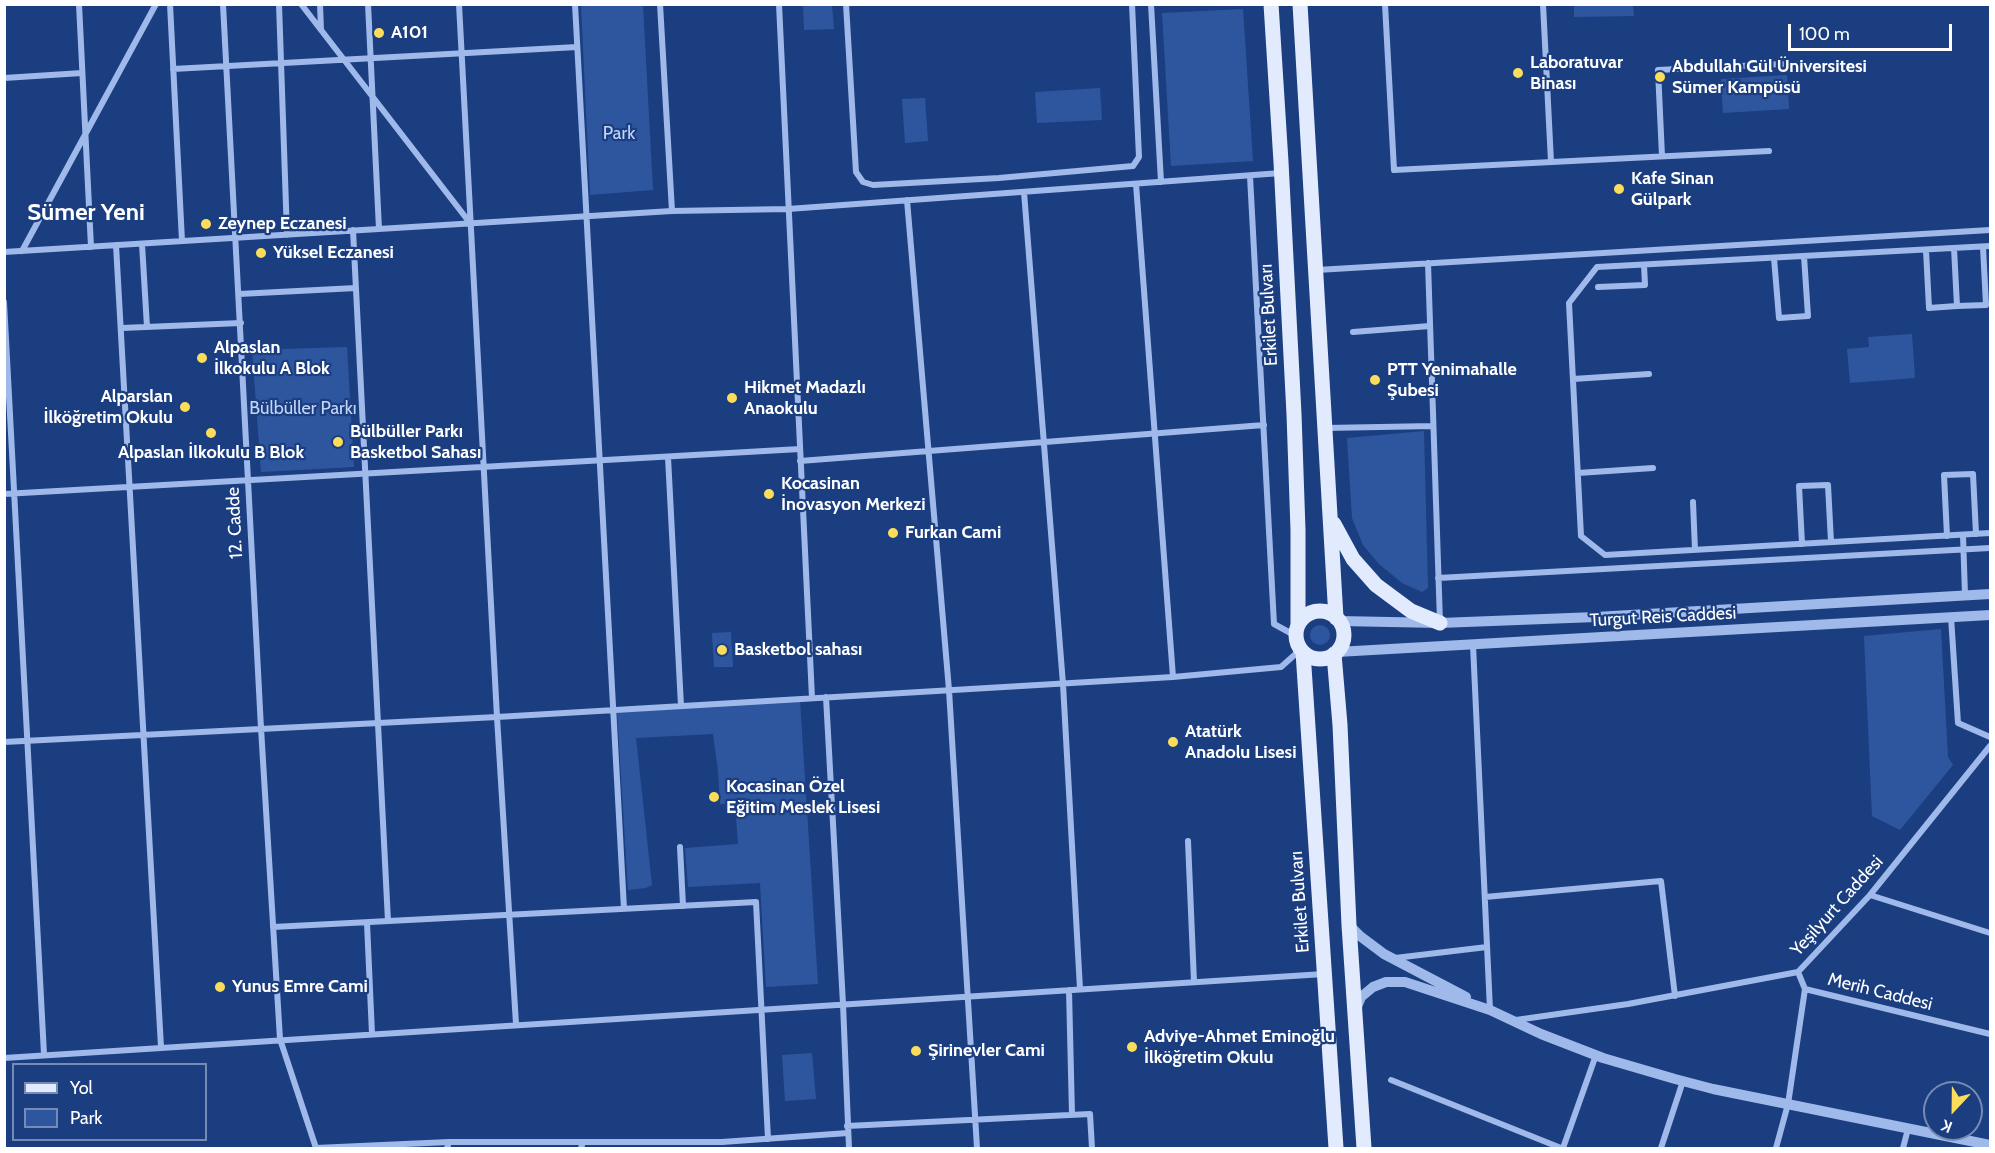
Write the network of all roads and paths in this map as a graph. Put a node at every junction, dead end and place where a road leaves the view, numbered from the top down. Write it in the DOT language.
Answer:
graph roads {
  1 [pos="79,4"];
  2 [pos="156,4"];
  3 [pos="170,4"];
  4 [pos="223,4"];
  5 [pos="279,4"];
  6 [pos="301,4"];
  7 [pos="320,4"];
  8 [pos="368,4"];
  9 [pos="459,4"];
  10 [pos="574,4"];
  11 [pos="660,4"];
  12 [pos="779,4"];
  13 [pos="846,4"];
  14 [pos="1131,4"];
  15 [pos="1151,4"];
  16 [pos="1271,4"];
  17 [pos="1300,4"];
  18 [pos="1385,4"];
  19 [pos="1543,4"];
  20 [pos="321,31"];
  21 [pos="577,47"];
  22 [pos="462,53"];
  23 [pos="370,58"];
  24 [pos="344,60"];
  25 [pos="281,63"];
  26 [pos="1782,64"];
  27 [pos="226,66"];
  28 [pos="173,69"];
  29 [pos="82,73"];
  30 [pos="4,78"];
  31 [pos="372,96"];
  32 [pos="86,135"];
  33 [pos="1769,151"];
  34 [pos="1662,156"];
  35 [pos="1551,162"];
  36 [pos="1282,173"];
  37 [pos="1250,176"];
  38 [pos="1161,182"];
  39 [pos="1136,184"];
  40 [pos="1024,192"];
  41 [pos="907,200"];
  42 [pos="788,209"];
  43 [pos="672,211"];
  44 [pos="586,216"];
  45 [pos="471,223"];
  46 [pos="378,229"];
  47 [pos="353,230"];
  48 [pos="1990,230"];
  49 [pos="287,235"];
  50 [pos="236,238"];
  51 [pos="182,241"];
  52 [pos="142,244"];
  53 [pos="116,245"];
  54 [pos="1987,246"];
  55 [pos="91,247"];
  56 [pos="1954,248"];
  57 [pos="1926,250"];
  58 [pos="22,251"];
  59 [pos="4,252"];
  60 [pos="1804,256"];
  61 [pos="1774,258"];
  62 [pos="1428,263"];
  63 [pos="1644,265"];
  64 [pos="1316,270"];
  65 [pos="1598,287"];
  66 [pos="356,288"];
  67 [pos="239,294"];
  68 [pos="4,302"];
  69 [pos="1957,306"];
  70 [pos="241,323"];
  71 [pos="1430,326"];
  72 [pos="147,327"];
  73 [pos="122,328"];
  74 [pos="1353,332"];
  75 [pos="1650,374"];
  76 [pos="1573,379"];
  77 [pos="1264,425"];
  78 [pos="1433,426"];
  79 [pos="1325,428"];
  80 [pos="1155,433"];
  81 [pos="1044,442"];
  82 [pos="800,449"];
  83 [pos="928,451"];
  84 [pos="668,457"];
  85 [pos="600,460"];
  86 [pos="800,461"];
  87 [pos="484,467"];
  88 [pos="1653,468"];
  89 [pos="1578,473"];
  90 [pos="365,474"];
  91 [pos="248,480"];
  92 [pos="129,487"];
  93 [pos="4,494"];
  94 [pos="15,494"];
  95 [pos="1693,502"];
  96 [pos="1329,514"];
  97 [pos="1990,533"];
  98 [pos="1976,534"];
  99 [pos="1963,535"];
  100 [pos="1947,536"];
  101 [pos="1831,542"];
  102 [pos="1802,544"];
  103 [pos="1990,548"];
  104 [pos="1964,549"];
  105 [pos="1695,550"];
  106 [pos="1438,578"];
  107 [pos="1990,594"];
  108 [pos="1965,595"];
  109 [pos="1990,615"];
  110 [pos="1951,617"];
  111 [pos="1337,619"];
  112 [pos="1440,623"];
  113 [pos="1299,641"];
  114 [pos="1473,645"];
  115 [pos="1336,653"];
  116 [pos="1173,677"];
  117 [pos="1063,684"];
  118 [pos="949,690"];
  119 [pos="826,697"];
  120 [pos="812,698"];
  121 [pos="681,706"];
  122 [pos="614,710"];
  123 [pos="497,717"];
  124 [pos="378,723"];
  125 [pos="261,728"];
  126 [pos="143,734"];
  127 [pos="1990,737"];
  128 [pos="27,740"];
  129 [pos="4,742"];
  130 [pos="1990,746"];
  131 [pos="1188,841"];
  132 [pos="680,847"];
  133 [pos="1869,895"];
  134 [pos="1485,897"];
  135 [pos="683,906"];
  136 [pos="624,909"];
  137 [pos="509,915"];
  138 [pos="388,921"];
  139 [pos="367,922"];
  140 [pos="1349,925"];
  141 [pos="273,927"];
  142 [pos="1990,933"];
  143 [pos="1487,947"];
  144 [pos="1393,958"];
  145 [pos="1798,972"];
  146 [pos="1324,974"];
  147 [pos="1194,982"];
  148 [pos="1080,989"];
  149 [pos="1805,989"];
  150 [pos="1070,990"];
  151 [pos="968,996"];
  152 [pos="1675,996"];
  153 [pos="843,1004"];
  154 [pos="762,1009"];
  155 [pos="1490,1010"];
  156 [pos="1354,1012"];
  157 [pos="1512,1021"];
  158 [pos="516,1024"];
  159 [pos="372,1034"];
  160 [pos="1990,1034"];
  161 [pos="280,1039"];
  162 [pos="161,1047"];
  163 [pos="44,1054"];
  164 [pos="1596,1055"];
  165 [pos="4,1058"];
  166 [pos="1391,1080"];
  167 [pos="1683,1081"];
  168 [pos="1788,1104"];
  169 [pos="1072,1115"];
  170 [pos="976,1120"];
  171 [pos="847,1129"];
  172 [pos="1908,1129"];
  173 [pos="768,1139"];
  174 [pos="448,1145"];
  175 [pos="582,1145"];
  176 [pos="722,1145"];
  177 [pos="1990,1145"];
  178 [pos="316,1148"];
  179 [pos="849,1149"];
  180 [pos="977,1149"];
  181 [pos="1092,1149"];
  182 [pos="1336,1149"];
  183 [pos="1364,1149"];
  184 [pos="1562,1149"];
  185 [pos="1661,1149"];
  186 [pos="1776,1149"];
  187 [pos="1903,1149"];
  1 -- 29 [label="street"];
  2 -- 32 [label="street"];
  3 -- 28 [label="street"];
  4 -- 27 [label="street, 12. Cadde"];
  5 -- 25 [label="street"];
  6 -- 20 [label="street"];
  7 -- 20 [label="street"];
  8 -- 23 [label="street"];
  9 -- 22 [label="street"];
  10 -- 21 [label="street"];
  11 -- 43 [label="street"];
  12 -- 42 [label="street"];
  13 -- 14 [label="street"];
  15 -- 38 [label="street"];
  16 -- 36 [label="main road, Erkilet Bulvarı"];
  17 -- 64 [label="main road"];
  18 -- 35 [label="street"];
  19 -- 35 [label="street"];
  20 -- 24 [label="street"];
  21 -- 22 [label="street"];
  21 -- 44 [label="street"];
  22 -- 23 [label="street"];
  22 -- 45 [label="street"];
  23 -- 24 [label="street"];
  23 -- 31 [label="street"];
  24 -- 25 [label="street"];
  24 -- 31 [label="street"];
  25 -- 27 [label="street"];
  25 -- 49 [label="street"];
  26 -- 34 [label="street"];
  27 -- 28 [label="street"];
  27 -- 50 [label="street, 12. Cadde"];
  28 -- 51 [label="street"];
  29 -- 30 [label="street"];
  29 -- 32 [label="street"];
  31 -- 45 [label="street"];
  31 -- 46 [label="street"];
  32 -- 55 [label="street"];
  32 -- 58 [label="street"];
  33 -- 34 [label="street"];
  34 -- 35 [label="street"];
  36 -- 37 [label="street"];
  36 -- 113 [label="main road, Erkilet Bulvarı"];
  37 -- 38 [label="street"];
  37 -- 77 [label="street"];
  38 -- 39 [label="street"];
  39 -- 40 [label="street"];
  39 -- 80 [label="street"];
  40 -- 41 [label="street"];
  40 -- 81 [label="street"];
  41 -- 42 [label="street"];
  41 -- 83 [label="street"];
  42 -- 43 [label="street"];
  42 -- 82 [label="street"];
  43 -- 44 [label="street"];
  44 -- 45 [label="street"];
  44 -- 85 [label="street"];
  45 -- 46 [label="street"];
  45 -- 87 [label="street"];
  46 -- 47 [label="street"];
  47 -- 49 [label="street"];
  47 -- 66 [label="street"];
  48 -- 62 [label="street"];
  49 -- 50 [label="street"];
  50 -- 51 [label="street"];
  50 -- 67 [label="street, 12. Cadde"];
  51 -- 52 [label="street"];
  52 -- 53 [label="street"];
  52 -- 72 [label="street"];
  53 -- 55 [label="street"];
  53 -- 73 [label="street"];
  54 -- 56 [label="street"];
  54 -- 69 [label="street"];
  55 -- 58 [label="street"];
  56 -- 57 [label="street"];
  56 -- 69 [label="street"];
  57 -- 60 [label="street"];
  57 -- 69 [label="street"];
  58 -- 59 [label="street"];
  60 -- 61 [label="street"];
  60 -- 61 [label="street"];
  61 -- 63 [label="street"];
  62 -- 64 [label="street"];
  62 -- 71 [label="street"];
  63 -- 65 [label="street"];
  63 -- 76 [label="street"];
  64 -- 79 [label="main road"];
  66 -- 67 [label="street"];
  66 -- 90 [label="street"];
  67 -- 70 [label="street, 12. Cadde"];
  68 -- 94 [label="street"];
  70 -- 72 [label="street"];
  70 -- 91 [label="street, 12. Cadde"];
  71 -- 74 [label="street"];
  71 -- 78 [label="street"];
  72 -- 73 [label="street"];
  73 -- 92 [label="street"];
  75 -- 76 [label="street"];
  76 -- 89 [label="street"];
  77 -- 80 [label="street"];
  77 -- 113 [label="street"];
  78 -- 79 [label="street"];
  78 -- 106 [label="street"];
  79 -- 96 [label="main road"];
  80 -- 81 [label="street"];
  80 -- 116 [label="street"];
  81 -- 83 [label="street"];
  81 -- 117 [label="street"];
  82 -- 84 [label="street"];
  82 -- 86 [label="street"];
  83 -- 86 [label="street"];
  83 -- 118 [label="street"];
  84 -- 85 [label="street"];
  84 -- 121 [label="street"];
  85 -- 87 [label="street"];
  85 -- 122 [label="street"];
  86 -- 120 [label="street"];
  87 -- 90 [label="street"];
  87 -- 123 [label="street"];
  88 -- 89 [label="street"];
  89 -- 105 [label="street"];
  90 -- 91 [label="street"];
  90 -- 124 [label="street"];
  91 -- 92 [label="street"];
  91 -- 125 [label="street, 12. Cadde"];
  92 -- 94 [label="street"];
  92 -- 126 [label="street"];
  93 -- 94 [label="street"];
  94 -- 128 [label="street"];
  95 -- 105 [label="street"];
  96 -- 111 [label="main road"];
  96 -- 112 [label="main road"];
  97 -- 98 [label="street"];
  98 -- 99 [label="street"];
  98 -- 100 [label="street"];
  99 -- 100 [label="street"];
  99 -- 104 [label="street"];
  100 -- 101 [label="street"];
  101 -- 102 [label="street"];
  101 -- 102 [label="street"];
  102 -- 105 [label="street"];
  103 -- 104 [label="street"];
  104 -- 106 [label="street"];
  104 -- 108 [label="street"];
  106 -- 112 [label="street"];
  107 -- 108 [label="street, Turgut Reis Caddesi"];
  108 -- 112 [label="street, Turgut Reis Caddesi"];
  109 -- 110 [label="street, Turgut Reis Caddesi"];
  110 -- 114 [label="street, Turgut Reis Caddesi"];
  110 -- 127 [label="street"];
  111 -- 112 [label="street, Turgut Reis Caddesi"];
  111 -- 113 [label="main road"];
  111 -- 115 [label="main road"];
  113 -- 115 [label="main road"];
  113 -- 116 [label="street"];
  113 -- 146 [label="main road, Erkilet Bulvarı"];
  114 -- 115 [label="street, Turgut Reis Caddesi"];
  114 -- 134 [label="street"];
  115 -- 140 [label="main road"];
  116 -- 117 [label="street"];
  117 -- 118 [label="street"];
  117 -- 148 [label="street"];
  118 -- 119 [label="street"];
  118 -- 151 [label="street"];
  119 -- 120 [label="street"];
  119 -- 153 [label="street"];
  120 -- 121 [label="street"];
  121 -- 122 [label="street"];
  122 -- 123 [label="street"];
  122 -- 136 [label="street"];
  123 -- 124 [label="street"];
  123 -- 137 [label="street"];
  124 -- 125 [label="street"];
  124 -- 138 [label="street"];
  125 -- 126 [label="street"];
  125 -- 141 [label="street, 12. Cadde"];
  126 -- 128 [label="street"];
  126 -- 162 [label="street"];
  128 -- 129 [label="street"];
  128 -- 163 [label="street"];
  130 -- 133 [label="street, Yeşilyurt Caddesi"];
  131 -- 147 [label="street"];
  132 -- 135 [label="street"];
  133 -- 142 [label="street"];
  133 -- 145 [label="street, Yeşilyurt Caddesi"];
  134 -- 143 [label="street"];
  134 -- 152 [label="street"];
  135 -- 136 [label="street"];
  135 -- 154 [label="street"];
  136 -- 137 [label="street"];
  137 -- 138 [label="street"];
  137 -- 158 [label="street"];
  138 -- 139 [label="street"];
  139 -- 141 [label="street"];
  139 -- 159 [label="street"];
  140 -- 144 [label="street"];
  140 -- 156 [label="main road"];
  141 -- 161 [label="street, 12. Cadde"];
  143 -- 144 [label="street"];
  143 -- 155 [label="street"];
  144 -- 155 [label="street"];
  145 -- 149 [label="street"];
  145 -- 152 [label="street, Yeşilyurt Caddesi"];
  146 -- 147 [label="street"];
  146 -- 182 [label="main road, Erkilet Bulvarı"];
  147 -- 148 [label="street"];
  148 -- 150 [label="street"];
  149 -- 160 [label="street, Merih Caddesi"];
  149 -- 168 [label="street, Merih Caddesi"];
  150 -- 151 [label="street"];
  150 -- 169 [label="street"];
  151 -- 153 [label="street"];
  151 -- 170 [label="street"];
  152 -- 157 [label="street, Yeşilyurt Caddesi"];
  153 -- 154 [label="street"];
  153 -- 171 [label="street"];
  154 -- 158 [label="street"];
  154 -- 173 [label="street"];
  155 -- 156 [label="street"];
  155 -- 157 [label="street"];
  156 -- 183 [label="main road"];
  157 -- 164 [label="street"];
  158 -- 159 [label="street"];
  159 -- 161 [label="street"];
  161 -- 162 [label="street"];
  161 -- 178 [label="street, 12. Cadde"];
  162 -- 163 [label="street"];
  163 -- 165 [label="street"];
  164 -- 167 [label="street"];
  164 -- 184 [label="street"];
  166 -- 184 [label="street"];
  167 -- 168 [label="street"];
  167 -- 185 [label="street"];
  168 -- 172 [label="street"];
  168 -- 186 [label="street, Merih Caddesi"];
  169 -- 170 [label="street"];
  169 -- 181 [label="street"];
  170 -- 171 [label="street"];
  170 -- 180 [label="street"];
  171 -- 173 [label="street"];
  171 -- 179 [label="street"];
  172 -- 177 [label="street"];
  172 -- 187 [label="street"];
  173 -- 176 [label="street"];
  174 -- 175 [label="street"];
  174 -- 178 [label="street"];
  175 -- 176 [label="street"];
}
